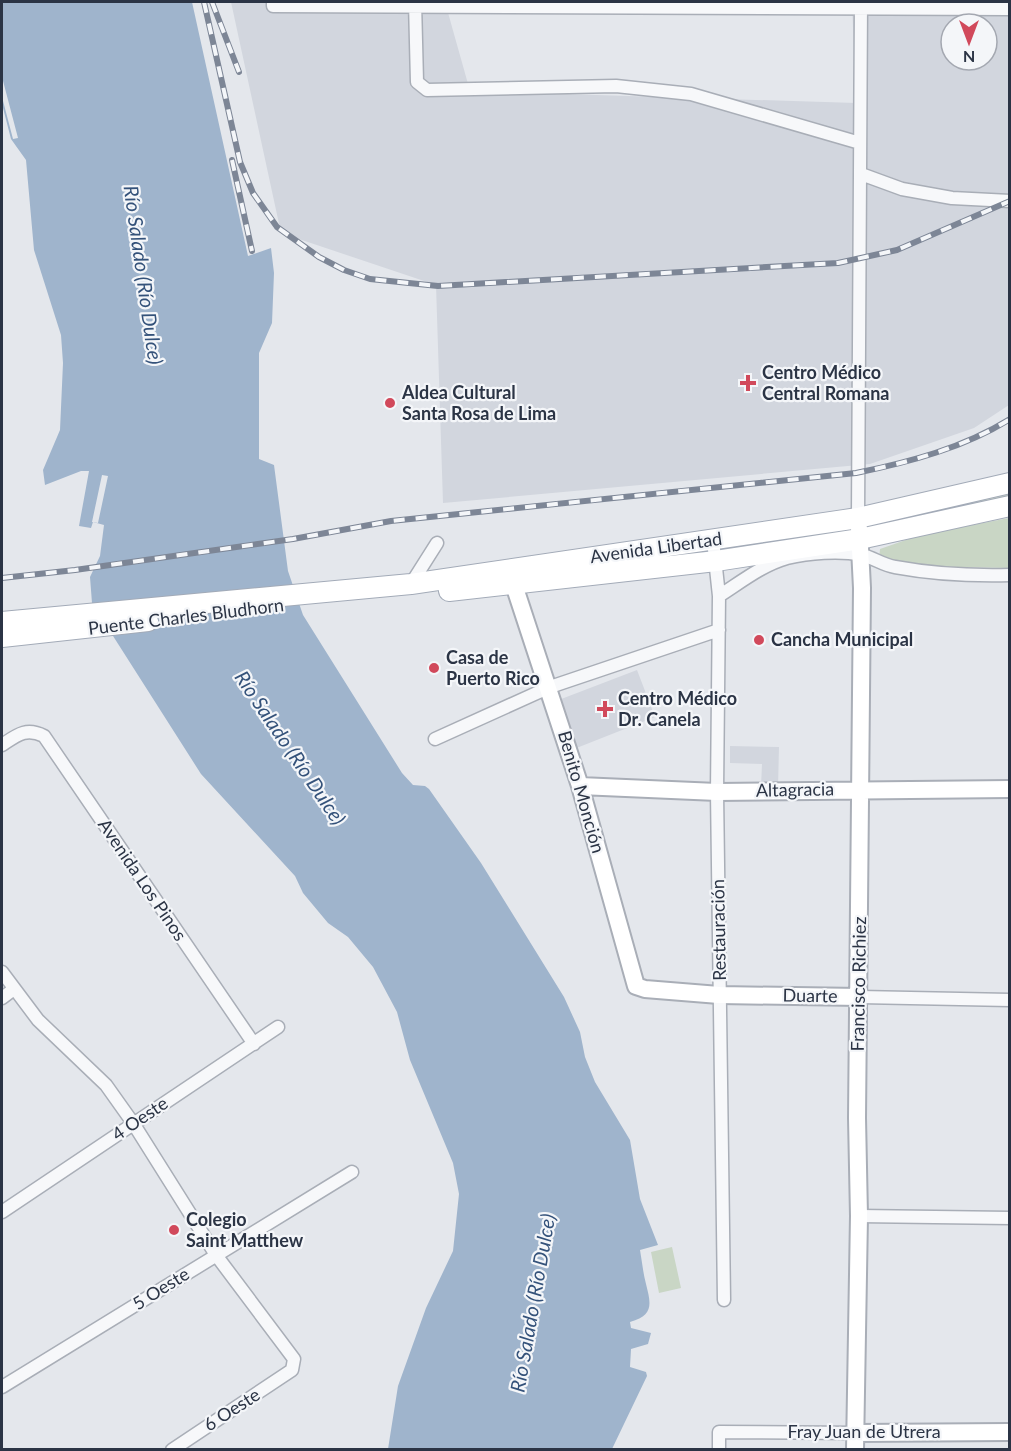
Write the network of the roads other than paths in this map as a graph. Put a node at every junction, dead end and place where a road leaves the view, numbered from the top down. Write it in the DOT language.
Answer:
graph roads {
  1 [pos="273,2"];
  2 [pos="415,4"];
  3 [pos="861,4"];
  4 [pos="1010,9"];
  5 [pos="860,143"];
  6 [pos="861,174"];
  7 [pos="1010,201"];
  8 [pos="1010,483"];
  9 [pos="1010,506"];
  10 [pos="858,518"];
  11 [pos="713,540"];
  12 [pos="437,543"];
  13 [pos="861,547"];
  14 [pos="716,561"];
  15 [pos="1010,575"];
  16 [pos="411,584"];
  17 [pos="514,585"];
  18 [pos="719,596"];
  19 [pos="301,598"];
  20 [pos="2,622"];
  21 [pos="70,623"];
  22 [pos="719,630"];
  23 [pos="2,637"];
  24 [pos="550,687"];
  25 [pos="435,739"];
  26 [pos="2,745"];
  27 [pos="580,786"];
  28 [pos="861,789"];
  29 [pos="1010,789"];
  30 [pos="717,792"];
  31 [pos="2,972"];
  32 [pos="14,989"];
  33 [pos="651,990"];
  34 [pos="719,995"];
  35 [pos="860,997"];
  36 [pos="2,998"];
  37 [pos="1010,1000"];
  38 [pos="278,1027"];
  39 [pos="254,1044"];
  40 [pos="133,1123"];
  41 [pos="352,1172"];
  42 [pos="2,1212"];
  43 [pos="859,1216"];
  44 [pos="1010,1218"];
  45 [pos="216,1255"];
  46 [pos="724,1300"];
  47 [pos="2,1387"];
  48 [pos="1010,1432"];
  49 [pos="855,1441"];
  50 [pos="172,1449"];
  51 [pos="719,1449"];
  1 -- 2 [label="street"];
  2 -- 3 [label="street"];
  2 -- 5 [label="street"];
  3 -- 4 [label="street"];
  3 -- 5 [label="street"];
  5 -- 6 [label="street"];
  6 -- 7 [label="street"];
  6 -- 10 [label="street"];
  8 -- 10 [label="main road, Avenida Libertad"];
  9 -- 13 [label="main road, Avenida Libertad"];
  10 -- 11 [label="main road, Avenida Libertad"];
  10 -- 13 [label="main road, Francisco Richiez"];
  11 -- 14 [label="street, Restauración"];
  11 -- 16 [label="main road, Avenida Libertad"];
  12 -- 16 [label="street"];
  13 -- 14 [label="main road, Avenida Libertad"];
  13 -- 15 [label="street"];
  13 -- 18 [label="street"];
  13 -- 28 [label="main road, Francisco Richiez"];
  14 -- 17 [label="main road, Avenida Libertad"];
  14 -- 18 [label="street, Restauración"];
  16 -- 19 [label="main road, Avenida Libertad"];
  17 -- 19 [label="main road, Avenida Libertad"];
  17 -- 24 [label="main road, Benito Monción"];
  18 -- 22 [label="street, Restauración"];
  19 -- 21 [label="main road, Puente Charles Bludhorn"];
  20 -- 21 [label="main road"];
  21 -- 23 [label="main road"];
  22 -- 24 [label="street"];
  22 -- 30 [label="street, Restauración"];
  24 -- 25 [label="street"];
  24 -- 27 [label="main road, Benito Monción"];
  26 -- 39 [label="street, Avenida Los Pinos"];
  27 -- 30 [label="main road, Altagracia"];
  27 -- 33 [label="main road, Benito Monción"];
  28 -- 29 [label="main road, Altagracia"];
  28 -- 30 [label="main road, Altagracia"];
  28 -- 35 [label="main road, Francisco Richiez"];
  30 -- 34 [label="street, Restauración"];
  31 -- 32 [label="street"];
  32 -- 36 [label="street"];
  32 -- 40 [label="street"];
  33 -- 34 [label="main road, Duarte"];
  34 -- 35 [label="main road, Duarte"];
  34 -- 46 [label="street, Restauración"];
  35 -- 37 [label="street, Duarte"];
  35 -- 43 [label="main road, Francisco Richiez"];
  38 -- 39 [label="street, 4 Oeste"];
  39 -- 40 [label="street, 4 Oeste"];
  40 -- 42 [label="street, 4 Oeste"];
  40 -- 45 [label="street"];
  41 -- 45 [label="street, 5 Oeste"];
  43 -- 44 [label="street"];
  43 -- 49 [label="main road, Francisco Richiez"];
  45 -- 47 [label="street, 5 Oeste"];
  45 -- 50 [label="street, 6 Oeste"];
  48 -- 49 [label="main road, Fray Juan de Utrera"];
  49 -- 51 [label="street, Fray Juan de Utrera"];
}
